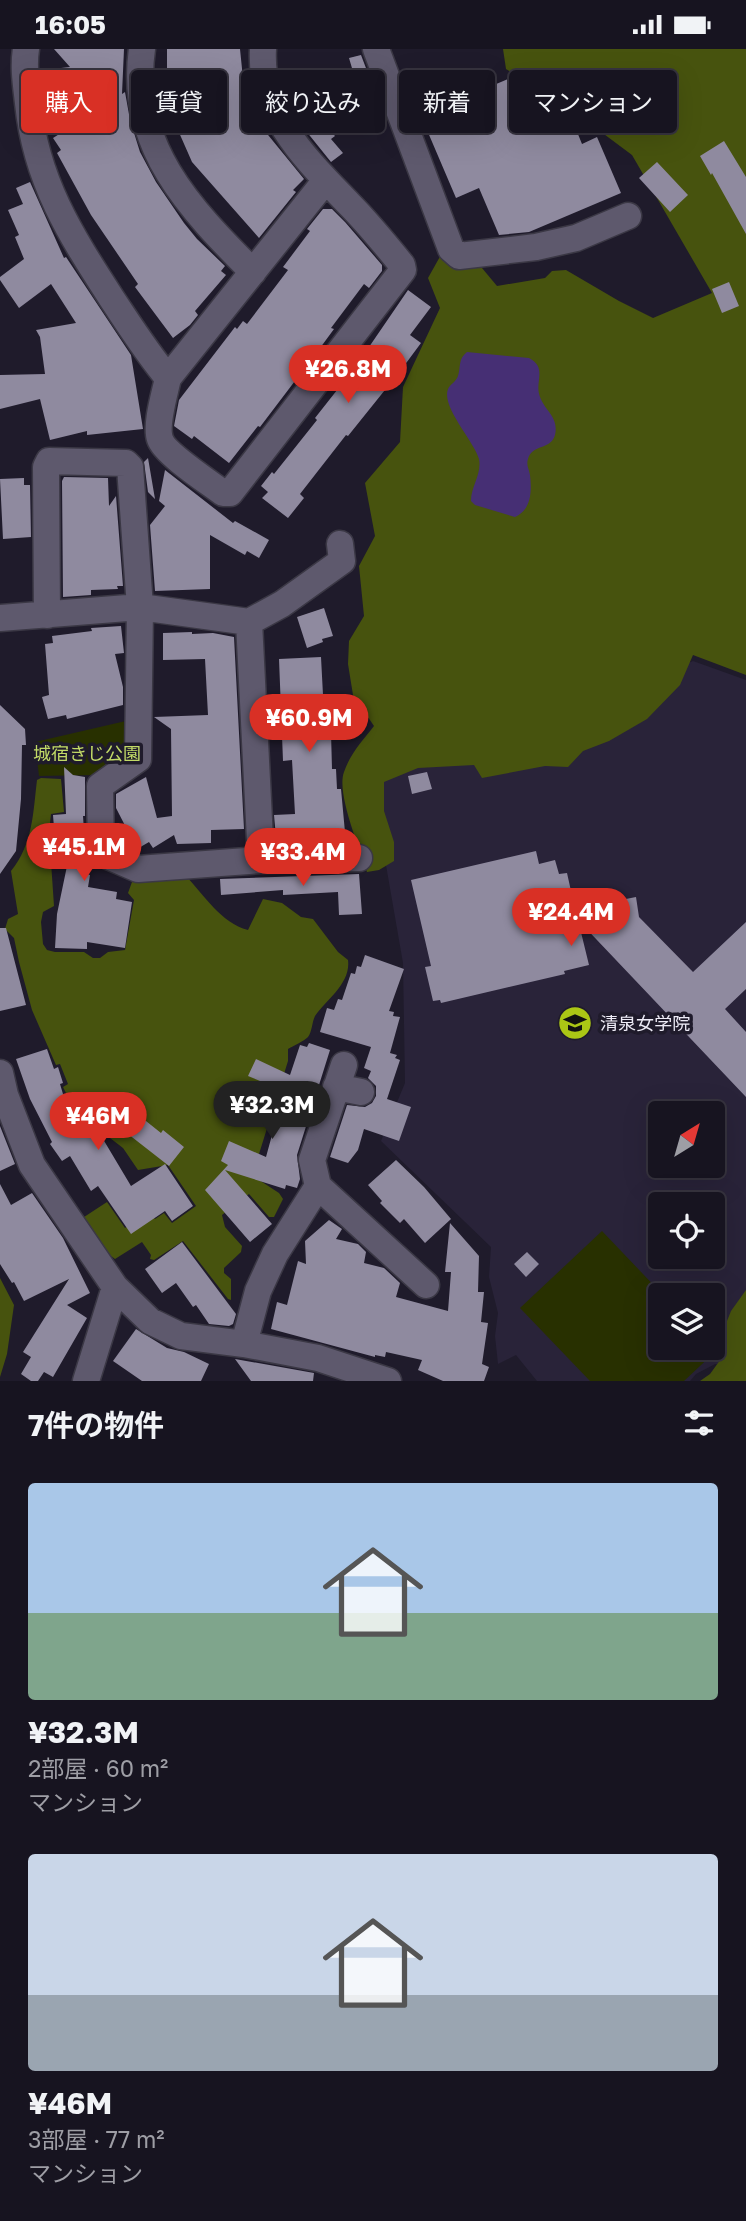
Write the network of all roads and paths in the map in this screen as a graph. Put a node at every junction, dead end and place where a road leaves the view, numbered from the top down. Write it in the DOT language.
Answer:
graph roads {
  1 [pos="26,49"];
  2 [pos="142,49"];
  3 [pos="263,49"];
  4 [pos="376,49"];
  5 [pos="326,180"];
  6 [pos="628,216"];
  7 [pos="253,272"];
  8 [pos="168,378"];
  9 [pos="340,544"];
  10 [pos="140,607"];
  11 [pos="47,615"];
  12 [pos="0,618"];
  13 [pos="249,622"];
  14 [pos="359,858"];
  15 [pos="261,860"];
  16 [pos="0,1073"];
  17 [pos="347,1081"];
  18 [pos="318,1186"];
  19 [pos="426,1285"];
  20 [pos="115,1287"];
  21 [pos="244,1344"];
  22 [pos="86,1381"];
  23 [pos="388,1381"];
  1 -- 8 [label="street"];
  2 -- 7 [label="street"];
  3 -- 5 [label="street"];
  4 -- 6 [label="street"];
  5 -- 7 [label="street"];
  5 -- 8 [label="street"];
  7 -- 8 [label="street"];
  9 -- 13 [label="street"];
  10 -- 11 [label="street"];
  10 -- 11 [label="street"];
  10 -- 13 [label="street"];
  10 -- 15 [label="street"];
  11 -- 12 [label="street"];
  13 -- 15 [label="street"];
  14 -- 15 [label="street"];
  16 -- 20 [label="street"];
  17 -- 18 [label="street"];
  18 -- 19 [label="street"];
  18 -- 21 [label="street"];
  20 -- 21 [label="street"];
  20 -- 22 [label="street"];
  21 -- 23 [label="street"];
}
